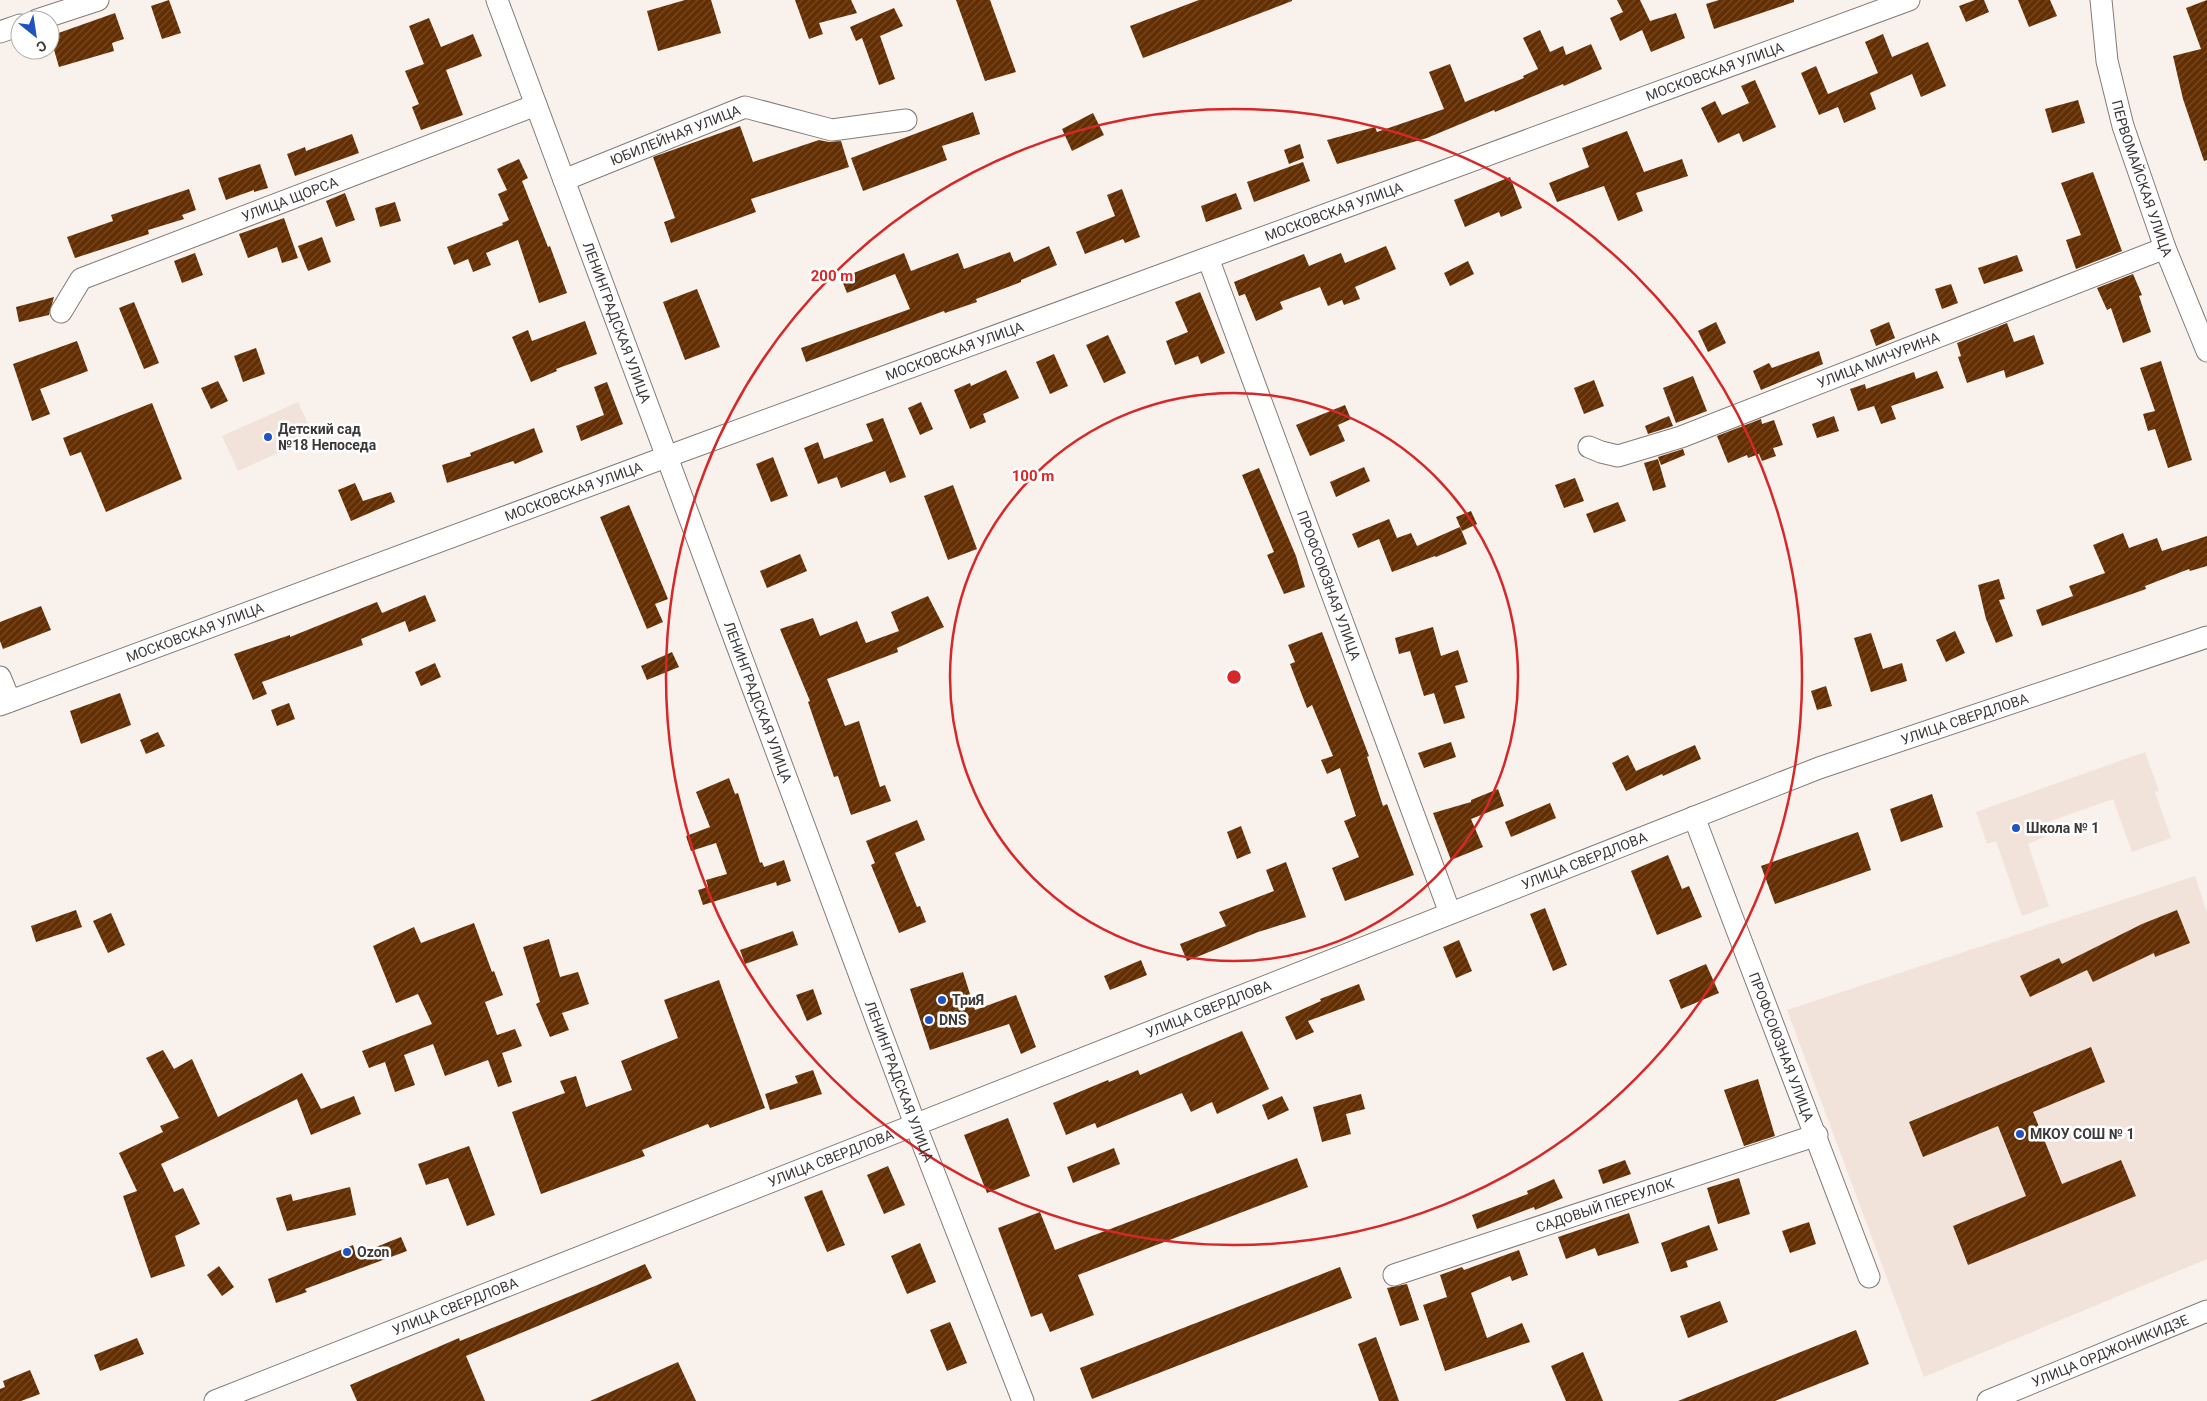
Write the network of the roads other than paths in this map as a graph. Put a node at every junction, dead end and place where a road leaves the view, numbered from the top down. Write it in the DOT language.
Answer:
graph roads {
  1 [pos="98,0"];
  2 [pos="497,0"];
  3 [pos="1909,0"];
  4 [pos="2101,0"];
  5 [pos="60,12"];
  6 [pos="536,105"];
  7 [pos="906,120"];
  8 [pos="564,180"];
  9 [pos="2165,248"];
  10 [pos="1208,258"];
  11 [pos="61,312"];
  12 [pos="2207,351"];
  13 [pos="1590,447"];
  14 [pos="666,457"];
  15 [pos="2207,637"];
  16 [pos="0,677"];
  17 [pos="5,703"];
  18 [pos="1694,817"];
  19 [pos="1450,913"];
  20 [pos="915,1124"];
  21 [pos="1817,1135"];
  22 [pos="1394,1275"];
  23 [pos="1869,1277"];
  24 [pos="2207,1311"];
  25 [pos="215,1401"];
  26 [pos="1023,1401"];
  27 [pos="1988,1401"];
  1 -- 5 [label="street"];
  2 -- 6 [label="street, ЛЕНИНГРАДСКАЯ УЛИЦА"];
  3 -- 10 [label="street, МОСКОВСКАЯ УЛИЦА"];
  4 -- 9 [label="street, ПЕРВОМАЙСКАЯ УЛИЦА"];
  6 -- 8 [label="street, ЛЕНИНГРАДСКАЯ УЛИЦА"];
  6 -- 11 [label="street, УЛИЦА ЩОРСА"];
  7 -- 8 [label="street, ЮБИЛЕЙНАЯ УЛИЦА"];
  8 -- 14 [label="street, ЛЕНИНГРАДСКАЯ УЛИЦА"];
  9 -- 12 [label="street, ПЕРВОМАЙСКАЯ УЛИЦА"];
  9 -- 13 [label="street, УЛИЦА МИЧУРИНА"];
  10 -- 14 [label="street, МОСКОВСКАЯ УЛИЦА"];
  10 -- 19 [label="street, ПРОФСОЮЗНАЯ УЛИЦА"];
  14 -- 17 [label="street, МОСКОВСКАЯ УЛИЦА"];
  14 -- 20 [label="street, ЛЕНИНГРАДСКАЯ УЛИЦА"];
  15 -- 18 [label="street, УЛИЦА СВЕРДЛОВА"];
  16 -- 17 [label="street"];
  18 -- 19 [label="street, УЛИЦА СВЕРДЛОВА"];
  18 -- 21 [label="street, ПРОФСОЮЗНАЯ УЛИЦА"];
  19 -- 20 [label="street, УЛИЦА СВЕРДЛОВА"];
  20 -- 25 [label="street, УЛИЦА СВЕРДЛОВА"];
  20 -- 26 [label="street, ЛЕНИНГРАДСКАЯ УЛИЦА"];
  21 -- 22 [label="street, САДОВЫЙ ПЕРЕУЛОК"];
  21 -- 23 [label="street, ПРОФСОЮЗНАЯ УЛИЦА"];
  24 -- 27 [label="street, УЛИЦА ОРДЖОНИКИДЗЕ"];
}
